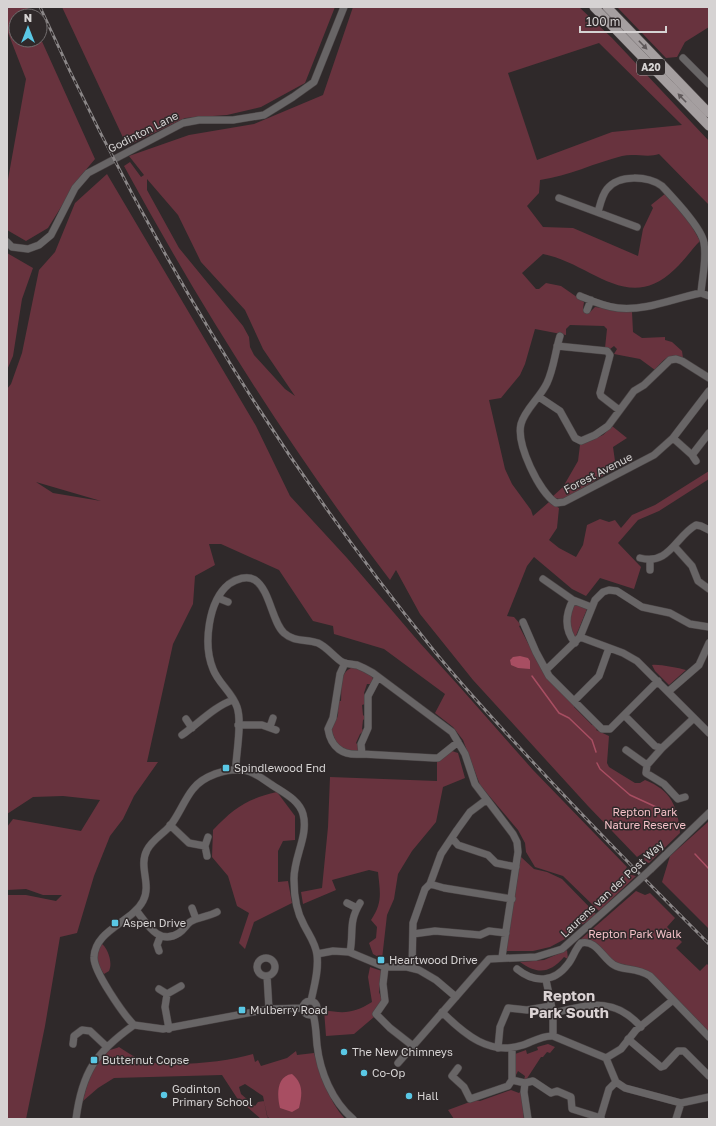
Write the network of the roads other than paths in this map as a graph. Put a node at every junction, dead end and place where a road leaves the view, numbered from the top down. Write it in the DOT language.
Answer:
graph roads {
  1 [pos="344,7"];
  2 [pos="594,7"];
  3 [pos="607,7"];
  4 [pos="683,58"];
  5 [pos="709,84"];
  6 [pos="709,113"];
  7 [pos="709,126"];
  8 [pos="559,198"];
  9 [pos="598,212"];
  10 [pos="637,227"];
  11 [pos="7,242"];
  12 [pos="701,293"];
  13 [pos="580,296"];
  14 [pos="709,296"];
  15 [pos="591,300"];
  16 [pos="587,310"];
  17 [pos="560,336"];
  18 [pos="557,346"];
  19 [pos="709,378"];
  20 [pos="709,385"];
  21 [pos="709,391"];
  22 [pos="539,397"];
  23 [pos="619,410"];
  24 [pos="709,433"];
  25 [pos="673,438"];
  26 [pos="692,454"];
  27 [pos="696,461"];
  28 [pos="709,530"];
  29 [pos="674,546"];
  30 [pos="640,558"];
  31 [pos="650,560"];
  32 [pos="650,570"];
  33 [pos="543,579"];
  34 [pos="709,589"];
  35 [pos="219,596"];
  36 [pos="573,600"];
  37 [pos="228,602"];
  38 [pos="591,608"];
  39 [pos="523,622"];
  40 [pos="709,627"];
  41 [pos="578,640"];
  42 [pos="709,643"];
  43 [pos="609,648"];
  44 [pos="345,663"];
  45 [pos="546,670"];
  46 [pos="378,677"];
  47 [pos="658,681"];
  48 [pos="669,691"];
  49 [pos="233,700"];
  50 [pos="574,701"];
  51 [pos="624,715"];
  52 [pos="273,718"];
  53 [pos="694,718"];
  54 [pos="186,719"];
  55 [pos="238,725"];
  56 [pos="192,728"];
  57 [pos="709,733"];
  58 [pos="182,735"];
  59 [pos="458,742"];
  60 [pos="662,748"];
  61 [pos="626,750"];
  62 [pos="362,754"];
  63 [pos="647,765"];
  64 [pos="237,770"];
  65 [pos="685,797"];
  66 [pos="486,800"];
  67 [pos="709,813"];
  68 [pos="170,825"];
  69 [pos="208,837"];
  70 [pos="452,838"];
  71 [pos="205,846"];
  72 [pos="207,856"];
  73 [pos="516,867"];
  74 [pos="430,884"];
  75 [pos="512,899"];
  76 [pos="347,903"];
  77 [pos="192,908"];
  78 [pos="136,910"];
  79 [pos="217,912"];
  80 [pos="196,919"];
  81 [pos="506,933"];
  82 [pos="413,934"];
  83 [pos="160,937"];
  84 [pos="159,951"];
  85 [pos="350,952"];
  86 [pos="317,954"];
  87 [pos="502,958"];
  88 [pos="384,967"];
  89 [pos="412,968"];
  90 [pos="517,969"];
  91 [pos="267,976"];
  92 [pos="546,980"];
  93 [pos="181,986"];
  94 [pos="159,989"];
  95 [pos="167,994"];
  96 [pos="456,997"];
  97 [pos="673,1000"];
  98 [pos="310,1001"];
  99 [pos="303,1008"];
  100 [pos="269,1009"];
  101 [pos="552,1009"];
  102 [pos="442,1012"];
  103 [pos="313,1014"];
  104 [pos="134,1024"];
  105 [pos="641,1027"];
  106 [pos="169,1029"];
  107 [pos="553,1036"];
  108 [pos="709,1037"];
  109 [pos="628,1039"];
  110 [pos="73,1044"];
  111 [pos="106,1046"];
  112 [pos="413,1046"];
  113 [pos="498,1048"];
  114 [pos="512,1048"];
  115 [pos="606,1058"];
  116 [pos="398,1063"];
  117 [pos="458,1068"];
  118 [pos="709,1076"];
  119 [pos="512,1080"];
  120 [pos="525,1082"];
  121 [pos="616,1082"];
  122 [pos="709,1097"];
  123 [pos="681,1104"];
  124 [pos="600,1118"];
  125 [pos="76,1119"];
  126 [pos="353,1119"];
  127 [pos="528,1119"];
  128 [pos="676,1119"];
  1 -- 11 [label="street, Godinton Lane"];
  7 -- 2 [label="main road, A20, one-way"];
  3 -- 6 [label="main road, A20, one-way"];
  4 -- 5 [label="street"];
  8 -- 9 [label="street"];
  9 -- 10 [label="street"];
  9 -- 12 [label="street"];
  12 -- 14 [label="street"];
  12 -- 15 [label="street"];
  13 -- 15 [label="street"];
  15 -- 16 [label="street"];
  17 -- 18 [label="street, Forest Avenue"];
  18 -- 22 [label="street, Forest Avenue"];
  18 -- 23 [label="street"];
  19 -- 20 [label="street"];
  19 -- 23 [label="street"];
  21 -- 25 [label="street, Forest Avenue"];
  22 -- 23 [label="street"];
  22 -- 25 [label="street, Forest Avenue"];
  24 -- 26 [label="street"];
  25 -- 26 [label="street"];
  26 -- 27 [label="street"];
  28 -- 29 [label="street"];
  29 -- 31 [label="street"];
  29 -- 34 [label="street"];
  30 -- 31 [label="street"];
  31 -- 32 [label="street"];
  33 -- 36 [label="street"];
  35 -- 37 [label="street"];
  35 -- 44 [label="street"];
  35 -- 49 [label="street"];
  36 -- 38 [label="street"];
  36 -- 41 [label="street"];
  38 -- 40 [label="street"];
  38 -- 41 [label="street"];
  39 -- 45 [label="street"];
  41 -- 43 [label="street"];
  41 -- 45 [label="street"];
  42 -- 48 [label="street"];
  43 -- 47 [label="street"];
  43 -- 50 [label="street"];
  44 -- 46 [label="street"];
  44 -- 62 [label="street"];
  45 -- 50 [label="street"];
  46 -- 59 [label="street"];
  46 -- 62 [label="street"];
  47 -- 48 [label="street"];
  47 -- 51 [label="street"];
  48 -- 53 [label="street"];
  49 -- 55 [label="street"];
  49 -- 56 [label="street"];
  50 -- 51 [label="street"];
  51 -- 60 [label="street"];
  52 -- 55 [label="street"];
  53 -- 57 [label="street"];
  53 -- 60 [label="street"];
  54 -- 56 [label="street"];
  55 -- 64 [label="street"];
  56 -- 58 [label="street"];
  59 -- 62 [label="street"];
  59 -- 66 [label="street"];
  60 -- 63 [label="street"];
  61 -- 63 [label="street"];
  63 -- 65 [label="street"];
  64 -- 68 [label="street"];
  64 -- 86 [label="street"];
  66 -- 70 [label="street"];
  66 -- 73 [label="street"];
  67 -- 87 [label="street, Laurens van der Post Way, bridge"];
  68 -- 71 [label="street"];
  68 -- 78 [label="street"];
  69 -- 71 [label="street"];
  70 -- 73 [label="street"];
  70 -- 74 [label="street"];
  71 -- 72 [label="street"];
  73 -- 75 [label="street"];
  74 -- 75 [label="street"];
  74 -- 82 [label="street"];
  75 -- 81 [label="street"];
  76 -- 85 [label="street"];
  77 -- 80 [label="street"];
  78 -- 83 [label="street"];
  78 -- 104 [label="street"];
  79 -- 80 [label="street"];
  80 -- 83 [label="street"];
  81 -- 82 [label="street"];
  81 -- 87 [label="street"];
  82 -- 89 [label="street"];
  83 -- 84 [label="street"];
  85 -- 86 [label="street"];
  85 -- 88 [label="street"];
  86 -- 98 [label="street"];
  87 -- 96 [label="street, Laurens van der Post Way"];
  88 -- 89 [label="street"];
  88 -- 112 [label="street"];
  89 -- 96 [label="street"];
  90 -- 92 [label="street"];
  91 -- 100 [label="street"];
  92 -- 97 [label="street"];
  92 -- 101 [label="street"];
  93 -- 95 [label="street"];
  94 -- 95 [label="street"];
  95 -- 106 [label="street"];
  96 -- 102 [label="street, Laurens van der Post Way"];
  97 -- 105 [label="street"];
  97 -- 108 [label="street"];
  98 -- 99 [label="street"];
  98 -- 103 [label="street"];
  99 -- 100 [label="street"];
  99 -- 103 [label="street"];
  100 -- 106 [label="street"];
  101 -- 105 [label="street"];
  101 -- 107 [label="street"];
  101 -- 113 [label="street"];
  102 -- 112 [label="street, Laurens van der Post Way"];
  102 -- 113 [label="street"];
  103 -- 126 [label="street"];
  104 -- 106 [label="street"];
  104 -- 111 [label="street"];
  105 -- 109 [label="street"];
  107 -- 114 [label="street"];
  107 -- 115 [label="street"];
  109 -- 115 [label="street"];
  109 -- 118 [label="street"];
  110 -- 111 [label="street"];
  111 -- 125 [label="street"];
  112 -- 116 [label="street, Laurens van der Post Way"];
  113 -- 114 [label="street"];
  114 -- 119 [label="street"];
  115 -- 121 [label="street"];
  117 -- 119 [label="street"];
  119 -- 120 [label="street"];
  120 -- 124 [label="street"];
  120 -- 127 [label="street"];
  121 -- 123 [label="street"];
  121 -- 124 [label="street"];
  122 -- 123 [label="street"];
  123 -- 128 [label="street"];
}
